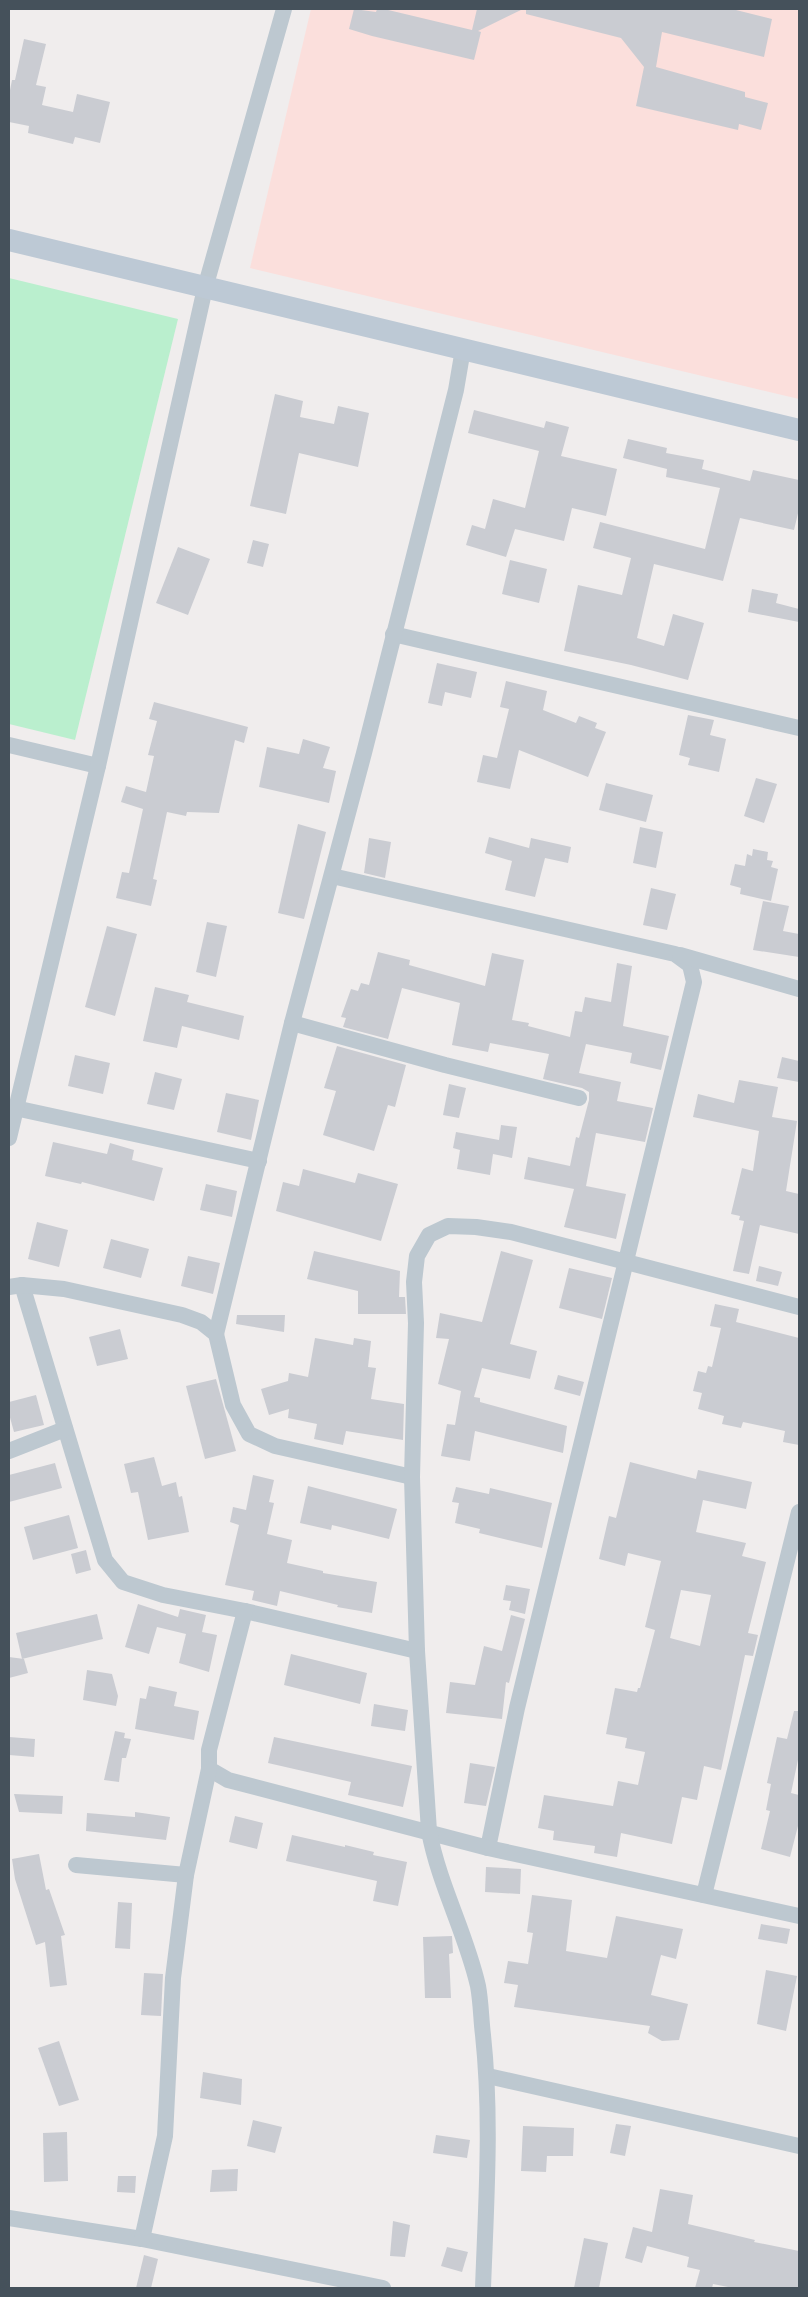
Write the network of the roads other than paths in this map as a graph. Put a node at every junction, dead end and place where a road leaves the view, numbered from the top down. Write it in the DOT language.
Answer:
graph roads {
  1 [pos="284,9"];
  2 [pos="9,240"];
  3 [pos="205,288"];
  4 [pos="463,349"];
  5 [pos="799,430"];
  6 [pos="393,634"];
  7 [pos="799,728"];
  8 [pos="9,745"];
  9 [pos="98,766"];
  10 [pos="332,876"];
  11 [pos="675,954"];
  12 [pos="799,989"];
  13 [pos="292,1023"];
  14 [pos="579,1098"];
  15 [pos="15,1108"];
  16 [pos="9,1138"];
  17 [pos="259,1161"];
  18 [pos="626,1263"];
  19 [pos="15,1286"];
  20 [pos="799,1307"];
  21 [pos="216,1334"];
  22 [pos="65,1429"];
  23 [pos="9,1451"];
  24 [pos="412,1477"];
  25 [pos="799,1512"];
  26 [pos="246,1611"];
  27 [pos="418,1651"];
  28 [pos="209,1769"];
  29 [pos="429,1831"];
  30 [pos="488,1848"];
  31 [pos="76,1865"];
  32 [pos="186,1875"];
  33 [pos="704,1895"];
  34 [pos="799,1916"];
  35 [pos="488,2076"];
  36 [pos="799,2146"];
  37 [pos="9,2218"];
  38 [pos="142,2240"];
  39 [pos="383,2288"];
  40 [pos="483,2288"];
  1 -- 3 [label="street"];
  2 -- 3 [label="street"];
  3 -- 4 [label="street"];
  3 -- 9 [label="street"];
  4 -- 5 [label="street"];
  4 -- 6 [label="street"];
  6 -- 7 [label="street"];
  6 -- 10 [label="street"];
  8 -- 9 [label="street"];
  9 -- 15 [label="street"];
  10 -- 11 [label="street"];
  10 -- 13 [label="street"];
  11 -- 12 [label="street"];
  11 -- 18 [label="street"];
  13 -- 14 [label="street"];
  13 -- 17 [label="street"];
  15 -- 16 [label="street"];
  15 -- 17 [label="street"];
  17 -- 21 [label="street"];
  18 -- 20 [label="street"];
  18 -- 24 [label="street"];
  18 -- 30 [label="street"];
  19 -- 21 [label="street"];
  19 -- 22 [label="street"];
  21 -- 24 [label="street"];
  22 -- 23 [label="street"];
  22 -- 26 [label="street"];
  24 -- 27 [label="street"];
  25 -- 33 [label="street"];
  26 -- 27 [label="street"];
  26 -- 28 [label="street"];
  27 -- 29 [label="street"];
  28 -- 29 [label="street"];
  28 -- 32 [label="street"];
  29 -- 30 [label="street"];
  29 -- 35 [label="street"];
  30 -- 33 [label="street"];
  31 -- 32 [label="street"];
  32 -- 38 [label="street"];
  33 -- 34 [label="street"];
  35 -- 36 [label="street"];
  35 -- 40 [label="street"];
  37 -- 38 [label="street"];
  38 -- 39 [label="street"];
}
